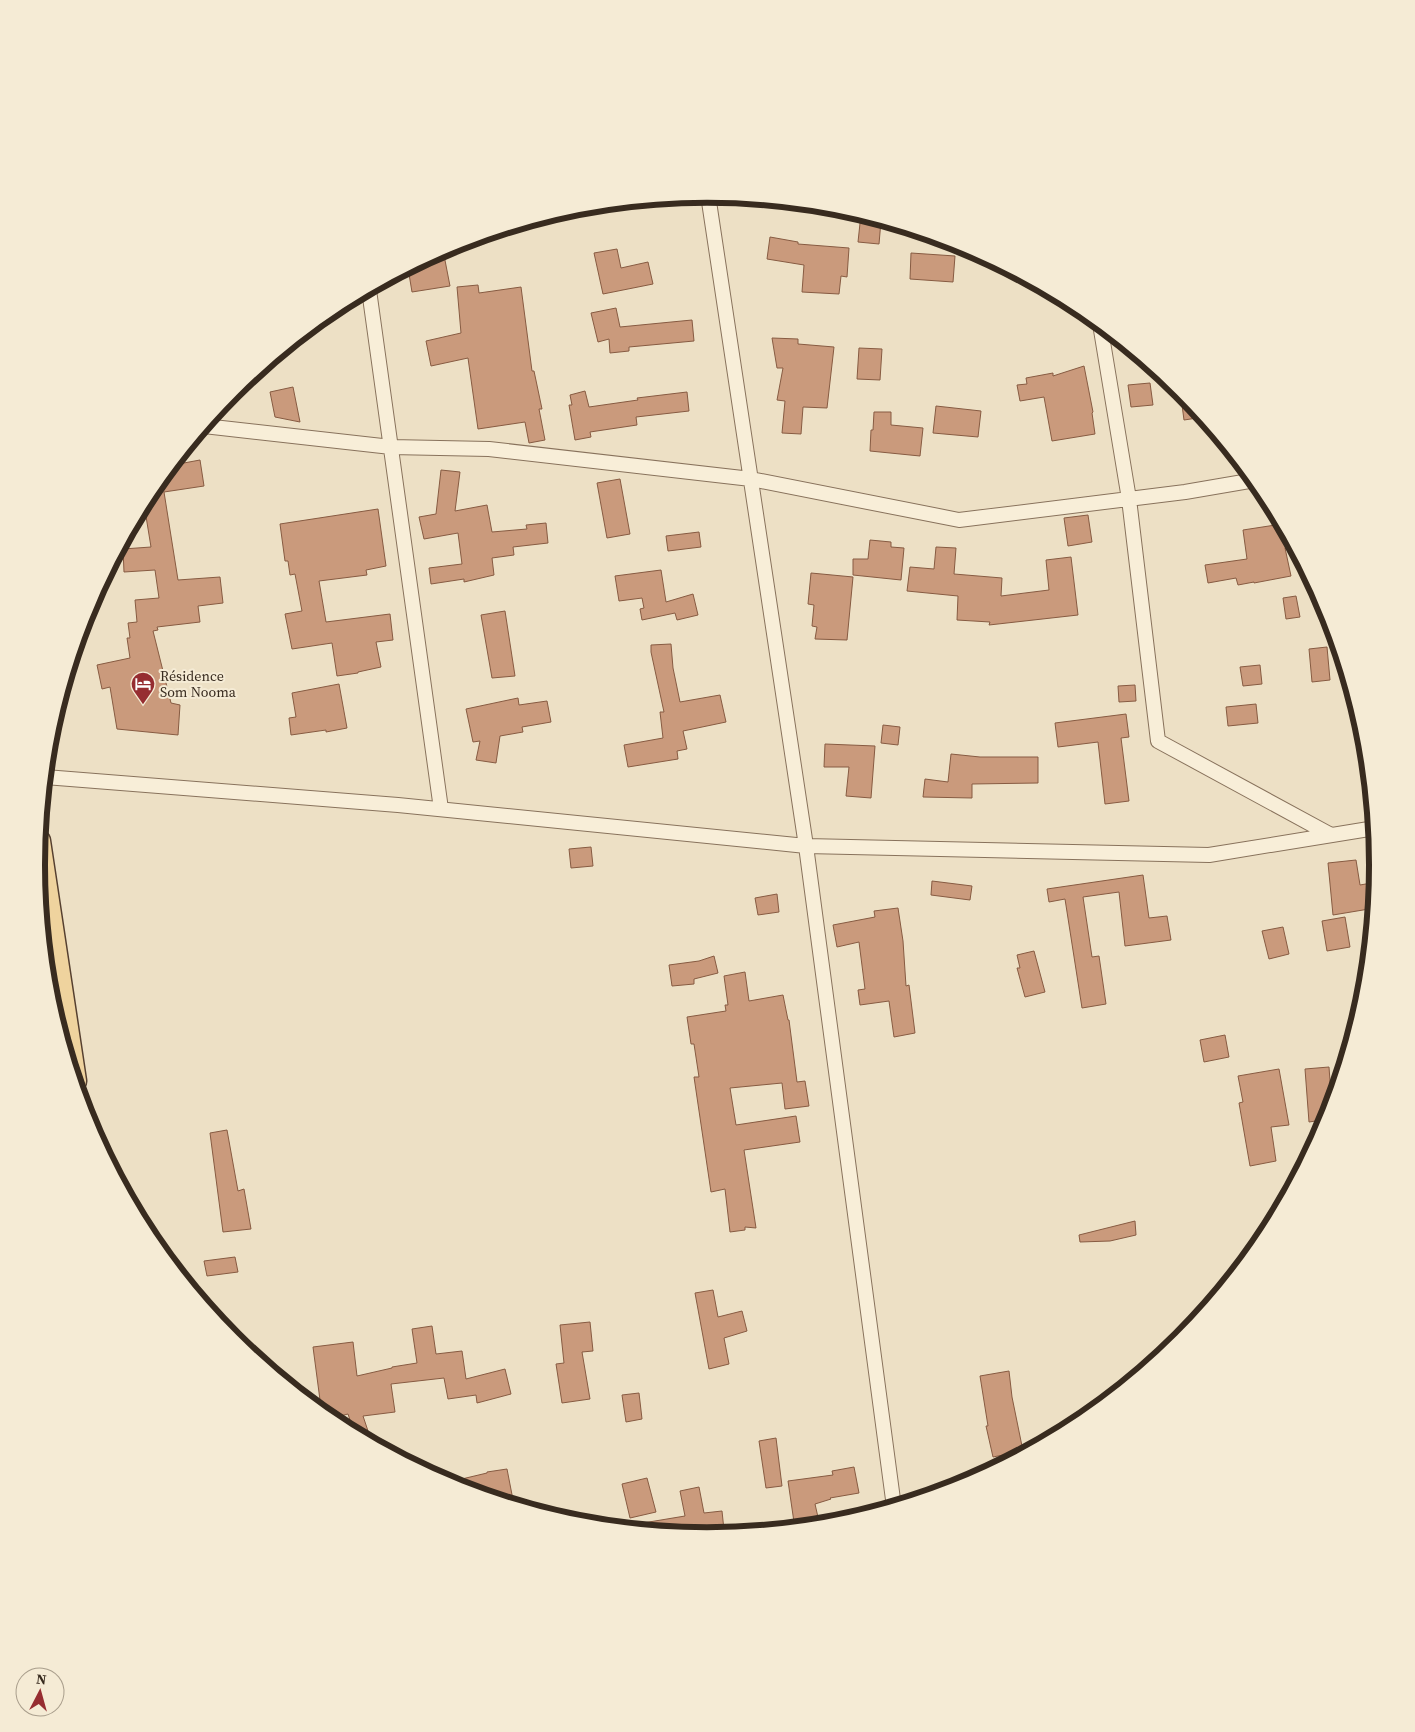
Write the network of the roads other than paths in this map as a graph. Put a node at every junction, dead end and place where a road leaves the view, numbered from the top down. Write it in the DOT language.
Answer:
graph roads {
  1 [pos="709,203"];
  2 [pos="369,296"];
  3 [pos="1102,333"];
  4 [pos="211,427"];
  5 [pos="391,447"];
  6 [pos="751,479"];
  7 [pos="1246,482"];
  8 [pos="1129,498"];
  9 [pos="51,778"];
  10 [pos="441,809"];
  11 [pos="1369,829"];
  12 [pos="1331,835"];
  13 [pos="806,846"];
  14 [pos="45,884"];
  15 [pos="69,1040"];
  16 [pos="893,1501"];
  1 -- 6 [label="street"];
  2 -- 5 [label="street"];
  3 -- 8 [label="street"];
  4 -- 5 [label="street"];
  5 -- 6 [label="street"];
  5 -- 10 [label="street"];
  6 -- 8 [label="street"];
  6 -- 13 [label="street"];
  7 -- 8 [label="street"];
  8 -- 12 [label="street"];
  9 -- 10 [label="street"];
  10 -- 13 [label="street"];
  11 -- 12 [label="street"];
  12 -- 13 [label="street"];
  13 -- 16 [label="street"];
  14 -- 15 [label="main road"];
}
